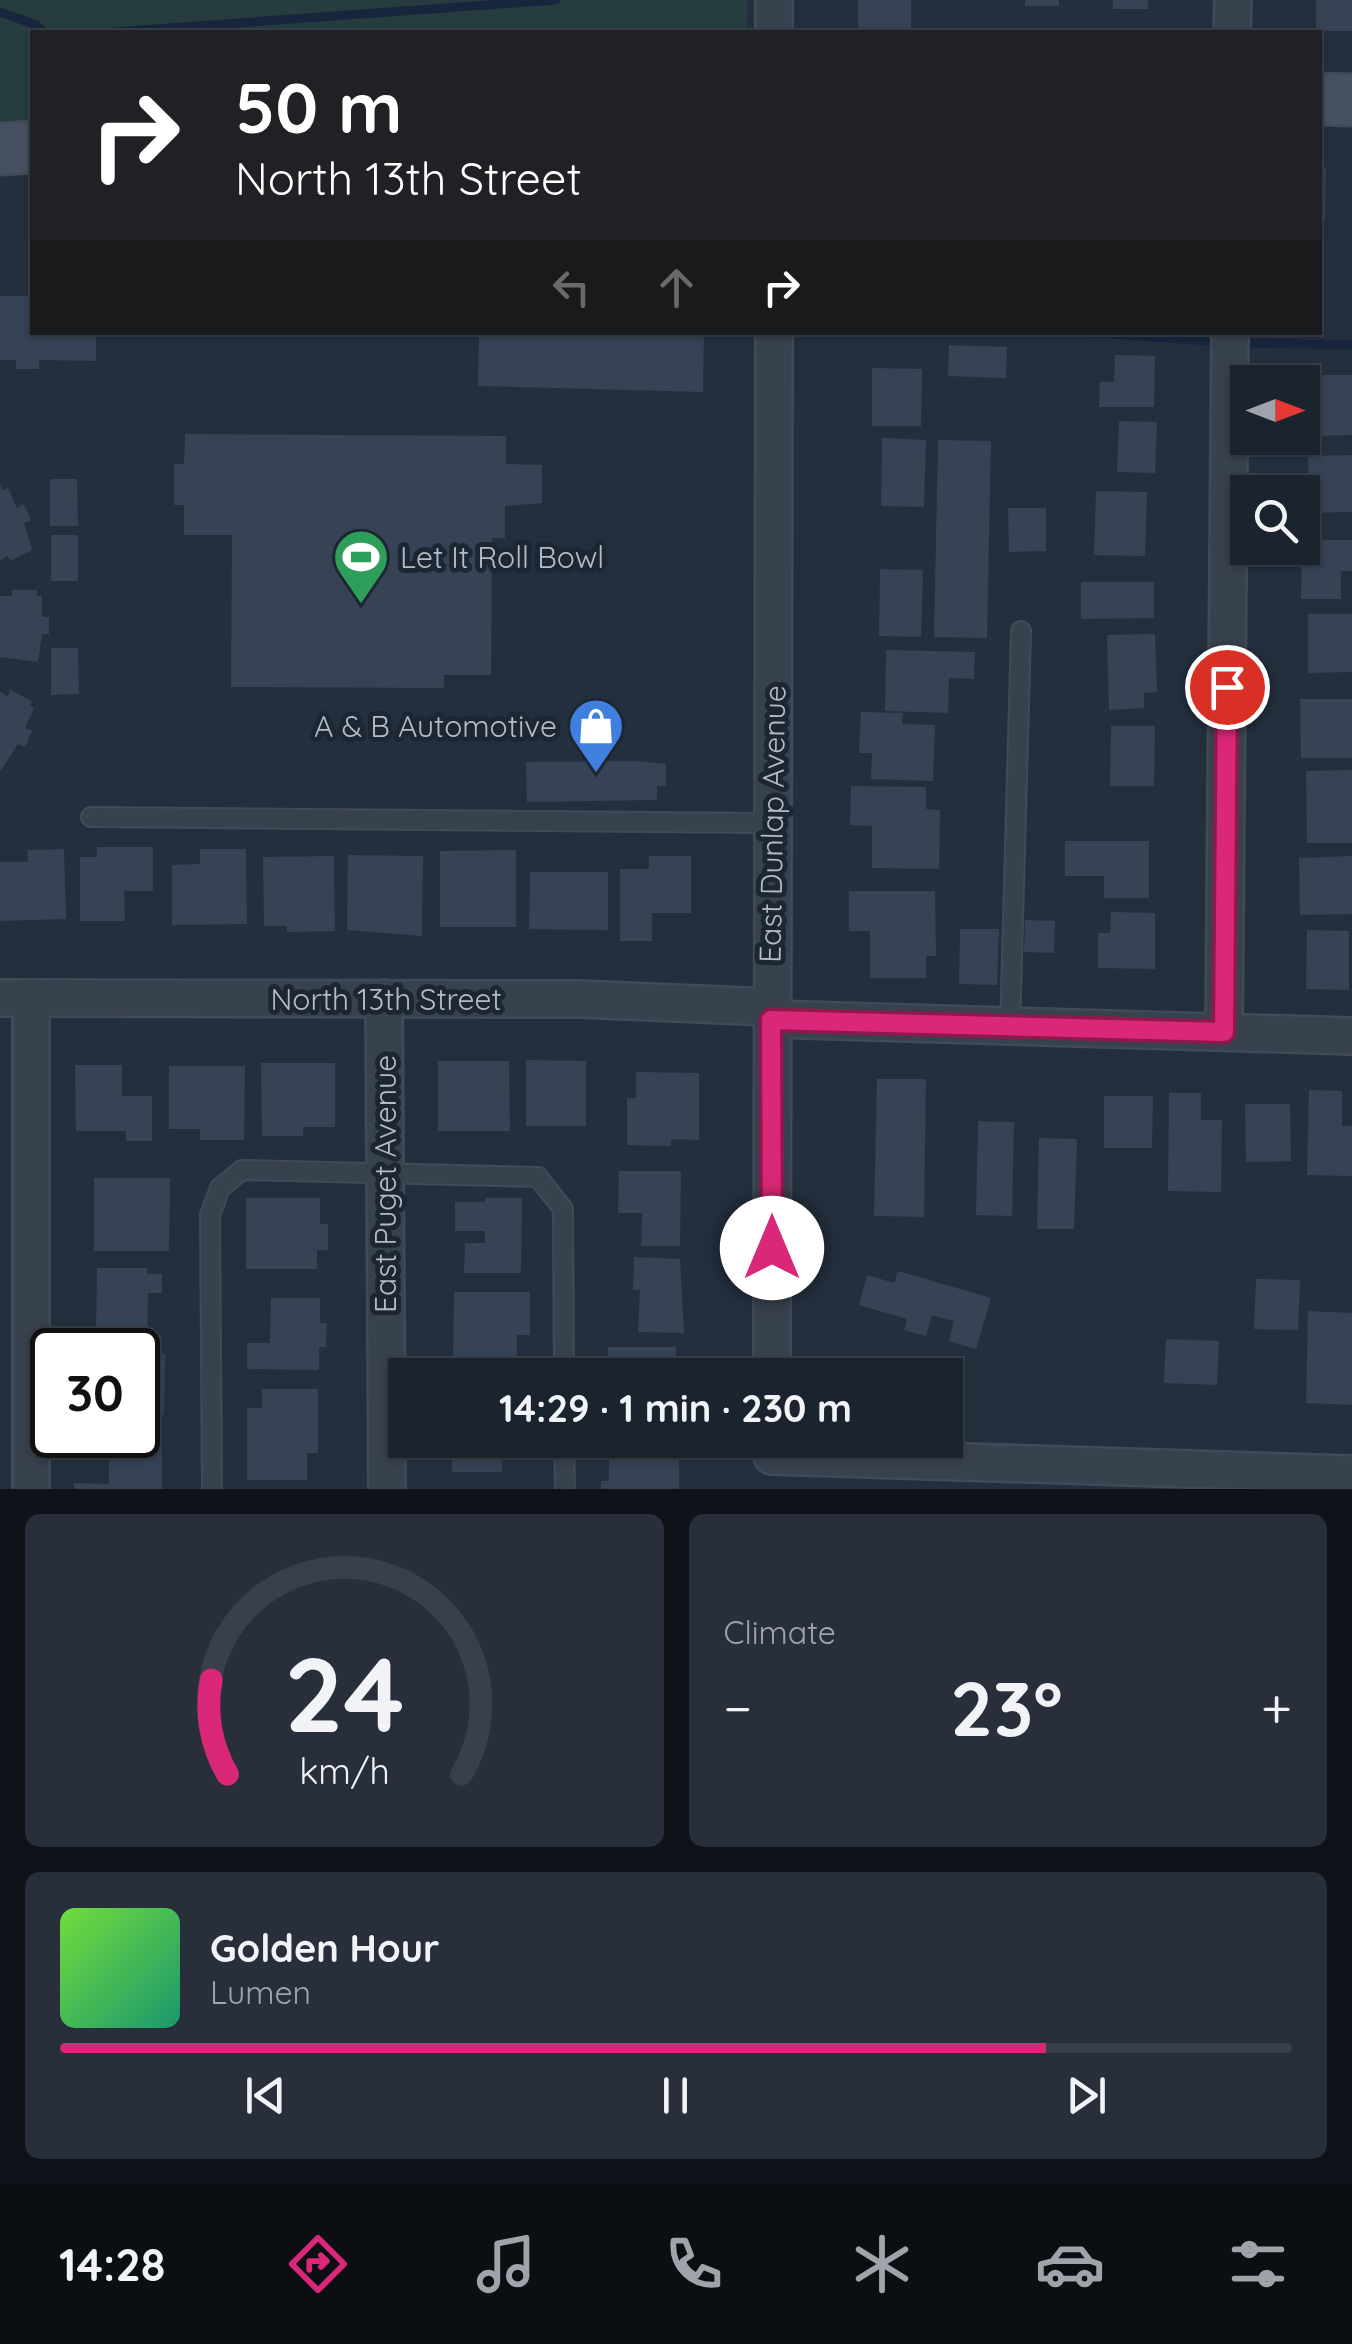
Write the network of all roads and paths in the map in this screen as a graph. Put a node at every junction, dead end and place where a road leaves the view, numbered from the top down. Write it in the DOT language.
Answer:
graph roads {
  1 [pos="774,0"];
  2 [pos="1233,0"];
  3 [pos="774,30"];
  4 [pos="1232,30"];
  5 [pos="1322,99"];
  6 [pos="1352,100"];
  7 [pos="30,147"];
  8 [pos="0,149"];
  9 [pos="774,335"];
  10 [pos="1230,335"];
  11 [pos="1021,631"];
  12 [pos="91,817"];
  13 [pos="774,823"];
  14 [pos="15,998"];
  15 [pos="384,998"];
  16 [pos="771,1013"];
  17 [pos="1010,1029"];
  18 [pos="1224,1032"];
  19 [pos="1352,1036"];
  20 [pos="385,1172"];
  21 [pos="564,1358"];
  22 [pos="772,1358"];
  23 [pos="564,1458"];
  24 [pos="772,1462"];
  25 [pos="1352,1474"];
  26 [pos="31,1489"];
  27 [pos="212,1489"];
  28 [pos="387,1489"];
  29 [pos="565,1489"];
  1 -- 3 [label="street"];
  2 -- 4 [label="street"];
  5 -- 6 [label="street"];
  7 -- 8 [label="street"];
  9 -- 13 [label="street, East Dunlap Avenue"];
  10 -- 18 [label="street"];
  11 -- 17 [label="lane"];
  12 -- 13 [label="lane"];
  13 -- 16 [label="street, East Dunlap Avenue"];
  14 -- 15 [label="street, North 13th Street"];
  14 -- 26 [label="street"];
  15 -- 16 [label="street, North 13th Street"];
  15 -- 20 [label="street, East Puget Avenue"];
  16 -- 17 [label="street, North 13th Street"];
  16 -- 22 [label="street, East Dunlap Avenue"];
  17 -- 18 [label="street, North 13th Street"];
  18 -- 19 [label="street, North 13th Street"];
  20 -- 21 [label="lane"];
  20 -- 27 [label="lane"];
  20 -- 28 [label="street, East Puget Avenue"];
  23 -- 29 [label="lane"];
  24 -- 25 [label="street"];
}
